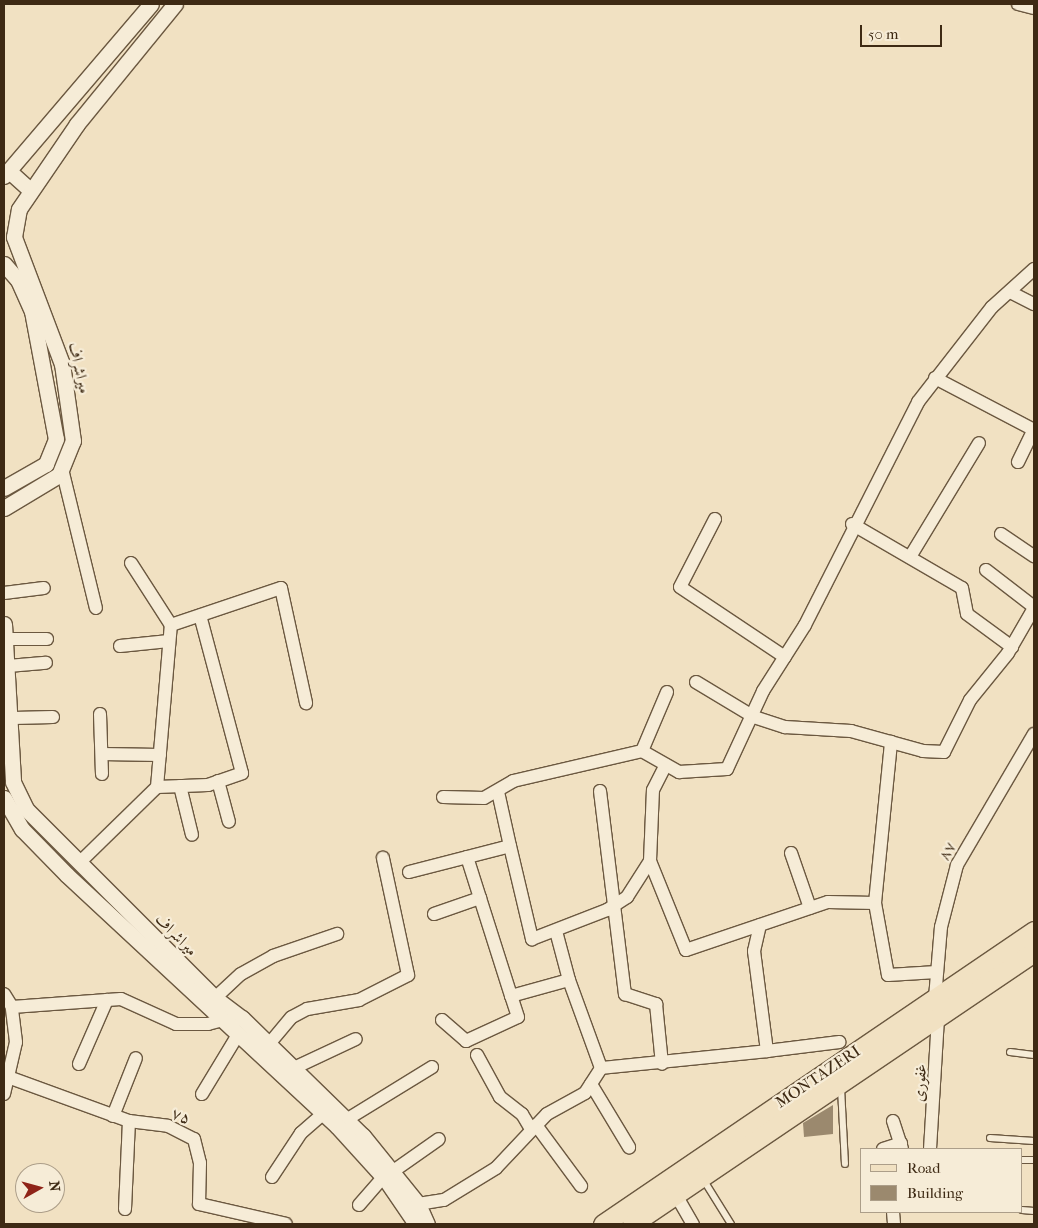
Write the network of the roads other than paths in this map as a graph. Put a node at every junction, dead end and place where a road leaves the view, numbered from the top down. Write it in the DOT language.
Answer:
graph roads {
  1 [pos="151,4"];
  2 [pos="175,4"];
  3 [pos="1018,4"];
  4 [pos="1034,8"];
  5 [pos="6,174"];
  6 [pos="30,190"];
  7 [pos="4,264"];
  8 [pos="1034,269"];
  9 [pos="1010,292"];
  10 [pos="1034,304"];
  11 [pos="935,378"];
  12 [pos="1034,430"];
  13 [pos="979,443"];
  14 [pos="1018,462"];
  15 [pos="62,470"];
  16 [pos="4,488"];
  17 [pos="4,508"];
  18 [pos="715,519"];
  19 [pos="852,524"];
  20 [pos="1001,534"];
  21 [pos="1034,556"];
  22 [pos="910,557"];
  23 [pos="131,563"];
  24 [pos="986,570"];
  25 [pos="44,588"];
  26 [pos="4,593"];
  27 [pos="1034,607"];
  28 [pos="96,608"];
  29 [pos="200,615"];
  30 [pos="4,624"];
  31 [pos="171,625"];
  32 [pos="47,639"];
  33 [pos="169,641"];
  34 [pos="120,646"];
  35 [pos="1012,647"];
  36 [pos="6,653"];
  37 [pos="785,657"];
  38 [pos="46,663"];
  39 [pos="696,682"];
  40 [pos="667,692"];
  41 [pos="306,703"];
  42 [pos="100,714"];
  43 [pos="53,717"];
  44 [pos="754,717"];
  45 [pos="13,718"];
  46 [pos="1034,734"];
  47 [pos="891,742"];
  48 [pos="642,751"];
  49 [pos="102,754"];
  50 [pos="160,755"];
  51 [pos="666,765"];
  52 [pos="102,774"];
  53 [pos="218,781"];
  54 [pos="180,786"];
  55 [pos="157,787"];
  56 [pos="600,791"];
  57 [pos="498,792"];
  58 [pos="443,797"];
  59 [pos="5,804"];
  60 [pos="26,808"];
  61 [pos="229,822"];
  62 [pos="192,835"];
  63 [pos="510,846"];
  64 [pos="791,853"];
  65 [pos="466,857"];
  66 [pos="383,858"];
  67 [pos="650,861"];
  68 [pos="79,863"];
  69 [pos="409,872"];
  70 [pos="480,898"];
  71 [pos="875,903"];
  72 [pos="617,904"];
  73 [pos="810,908"];
  74 [pos="434,914"];
  75 [pos="760,925"];
  76 [pos="556,931"];
  77 [pos="1034,931"];
  78 [pos="337,934"];
  79 [pos="1034,952"];
  80 [pos="937,972"];
  81 [pos="569,980"];
  82 [pos="4,994"];
  83 [pos="511,996"];
  84 [pos="215,998"];
  85 [pos="935,998"];
  86 [pos="107,1000"];
  87 [pos="8,1006"];
  88 [pos="231,1018"];
  89 [pos="938,1018"];
  90 [pos="442,1020"];
  91 [pos="239,1033"];
  92 [pos="356,1038"];
  93 [pos="839,1042"];
  94 [pos="269,1044"];
  95 [pos="767,1051"];
  96 [pos="1010,1052"];
  97 [pos="8,1054"];
  98 [pos="477,1055"];
  99 [pos="1034,1055"];
  100 [pos="136,1058"];
  101 [pos="79,1064"];
  102 [pos="662,1064"];
  103 [pos="432,1067"];
  104 [pos="294,1068"];
  105 [pos="601,1068"];
  106 [pos="8,1077"];
  107 [pos="591,1084"];
  108 [pos="840,1084"];
  109 [pos="4,1094"];
  110 [pos="202,1094"];
  111 [pos="324,1113"];
  112 [pos="114,1116"];
  113 [pos="346,1120"];
  114 [pos="129,1121"];
  115 [pos="893,1122"];
  116 [pos="533,1127"];
  117 [pos="990,1138"];
  118 [pos="439,1139"];
  119 [pos="1034,1141"];
  120 [pos="901,1146"];
  121 [pos="629,1147"];
  122 [pos="930,1148"];
  123 [pos="845,1164"];
  124 [pos="388,1174"];
  125 [pos="272,1177"];
  126 [pos="702,1177"];
  127 [pos="581,1186"];
  128 [pos="676,1195"];
  129 [pos="359,1204"];
  130 [pos="418,1204"];
  131 [pos="125,1210"];
  132 [pos="286,1224"];
  133 [pos="416,1224"];
  134 [pos="427,1224"];
  135 [pos="603,1224"];
  136 [pos="632,1224"];
  137 [pos="693,1224"];
  138 [pos="731,1224"];
  1 -- 5 [label="street"];
  2 -- 6 [label="street, میراشراف"];
  3 -- 4 [label="street"];
  5 -- 6 [label="street"];
  6 -- 15 [label="street, میراشراف"];
  7 -- 16 [label="street, میراشراف"];
  8 -- 9 [label="street"];
  9 -- 10 [label="street"];
  9 -- 11 [label="street"];
  11 -- 12 [label="street"];
  11 -- 19 [label="street"];
  12 -- 14 [label="street"];
  13 -- 22 [label="street"];
  15 -- 17 [label="street"];
  15 -- 28 [label="street"];
  18 -- 37 [label="street"];
  19 -- 22 [label="street"];
  19 -- 37 [label="street"];
  20 -- 21 [label="street"];
  22 -- 35 [label="street"];
  23 -- 31 [label="street"];
  24 -- 27 [label="street"];
  25 -- 26 [label="street"];
  27 -- 35 [label="street"];
  29 -- 31 [label="street"];
  29 -- 41 [label="street"];
  29 -- 53 [label="street"];
  30 -- 36 [label="street, میراشراف"];
  31 -- 33 [label="street"];
  32 -- 36 [label="street"];
  33 -- 34 [label="street"];
  33 -- 50 [label="street"];
  35 -- 47 [label="street"];
  36 -- 38 [label="street"];
  36 -- 45 [label="street, میراشراف"];
  37 -- 44 [label="street"];
  39 -- 44 [label="street"];
  40 -- 48 [label="street"];
  42 -- 49 [label="street"];
  43 -- 45 [label="street"];
  44 -- 47 [label="street"];
  44 -- 51 [label="street"];
  45 -- 60 [label="street, میراشراف"];
  46 -- 80 [label="street, ۸۷"];
  47 -- 71 [label="street"];
  48 -- 51 [label="street"];
  48 -- 57 [label="street"];
  49 -- 50 [label="street"];
  49 -- 52 [label="street"];
  50 -- 55 [label="street"];
  51 -- 67 [label="street"];
  53 -- 54 [label="street"];
  53 -- 61 [label="street"];
  54 -- 55 [label="street"];
  54 -- 62 [label="street"];
  55 -- 68 [label="street"];
  56 -- 72 [label="street"];
  57 -- 58 [label="street"];
  57 -- 63 [label="street"];
  59 -- 60 [label="street"];
  59 -- 88 [label="street, میراشراف"];
  60 -- 68 [label="street, میراشراف"];
  63 -- 65 [label="street"];
  63 -- 76 [label="street"];
  64 -- 73 [label="street"];
  65 -- 69 [label="street"];
  65 -- 70 [label="street"];
  66 -- 94 [label="street"];
  67 -- 72 [label="street"];
  67 -- 75 [label="street"];
  68 -- 84 [label="street, میراشراف"];
  70 -- 74 [label="street"];
  70 -- 83 [label="street"];
  71 -- 73 [label="street"];
  71 -- 80 [label="street"];
  72 -- 76 [label="street"];
  72 -- 102 [label="street"];
  73 -- 75 [label="street"];
  75 -- 95 [label="street"];
  76 -- 81 [label="street"];
  77 -- 85 [label="main road, MONTAZERI"];
  78 -- 84 [label="street"];
  79 -- 89 [label="main road, MONTAZERI"];
  80 -- 85 [label="street, ۸۷"];
  81 -- 83 [label="street"];
  81 -- 105 [label="street"];
  82 -- 87 [label="street"];
  83 -- 90 [label="street"];
  84 -- 88 [label="street, میراشراف"];
  85 -- 135 [label="main road, MONTAZERI"];
  86 -- 87 [label="street"];
  86 -- 88 [label="street"];
  86 -- 101 [label="street"];
  87 -- 97 [label="street"];
  88 -- 91 [label="street, میراشراف"];
  88 -- 94 [label="street, میراشراف"];
  89 -- 108 [label="main road, MONTAZERI"];
  89 -- 122 [label="street, غفوری"];
  91 -- 110 [label="street"];
  91 -- 111 [label="street, میراشراف"];
  92 -- 104 [label="street"];
  93 -- 95 [label="street"];
  94 -- 104 [label="street, میراشراف"];
  95 -- 102 [label="street"];
  96 -- 99 [label="lane"];
  97 -- 106 [label="street"];
  98 -- 116 [label="street"];
  100 -- 112 [label="street"];
  102 -- 105 [label="street"];
  103 -- 113 [label="street"];
  104 -- 113 [label="street, میراشراف"];
  105 -- 107 [label="street"];
  106 -- 109 [label="street"];
  106 -- 112 [label="street, ۷۵"];
  107 -- 116 [label="street"];
  107 -- 121 [label="street"];
  108 -- 123 [label="lane"];
  108 -- 126 [label="main road, MONTAZERI"];
  111 -- 124 [label="street, میراشراف"];
  111 -- 125 [label="street"];
  112 -- 114 [label="street, ۷۵"];
  113 -- 124 [label="street, میراشراف"];
  114 -- 131 [label="street"];
  114 -- 132 [label="street, ۷۵"];
  115 -- 120 [label="street"];
  116 -- 127 [label="street"];
  116 -- 130 [label="street"];
  117 -- 119 [label="lane"];
  118 -- 124 [label="street"];
  124 -- 129 [label="street"];
  124 -- 130 [label="street, میراشراف"];
  124 -- 133 [label="street, میراشراف"];
  126 -- 128 [label="main road, MONTAZERI"];
  126 -- 138 [label="lane"];
  128 -- 136 [label="main road, MONTAZERI"];
  128 -- 137 [label="street"];
  130 -- 134 [label="street, میراشراف"];
}
